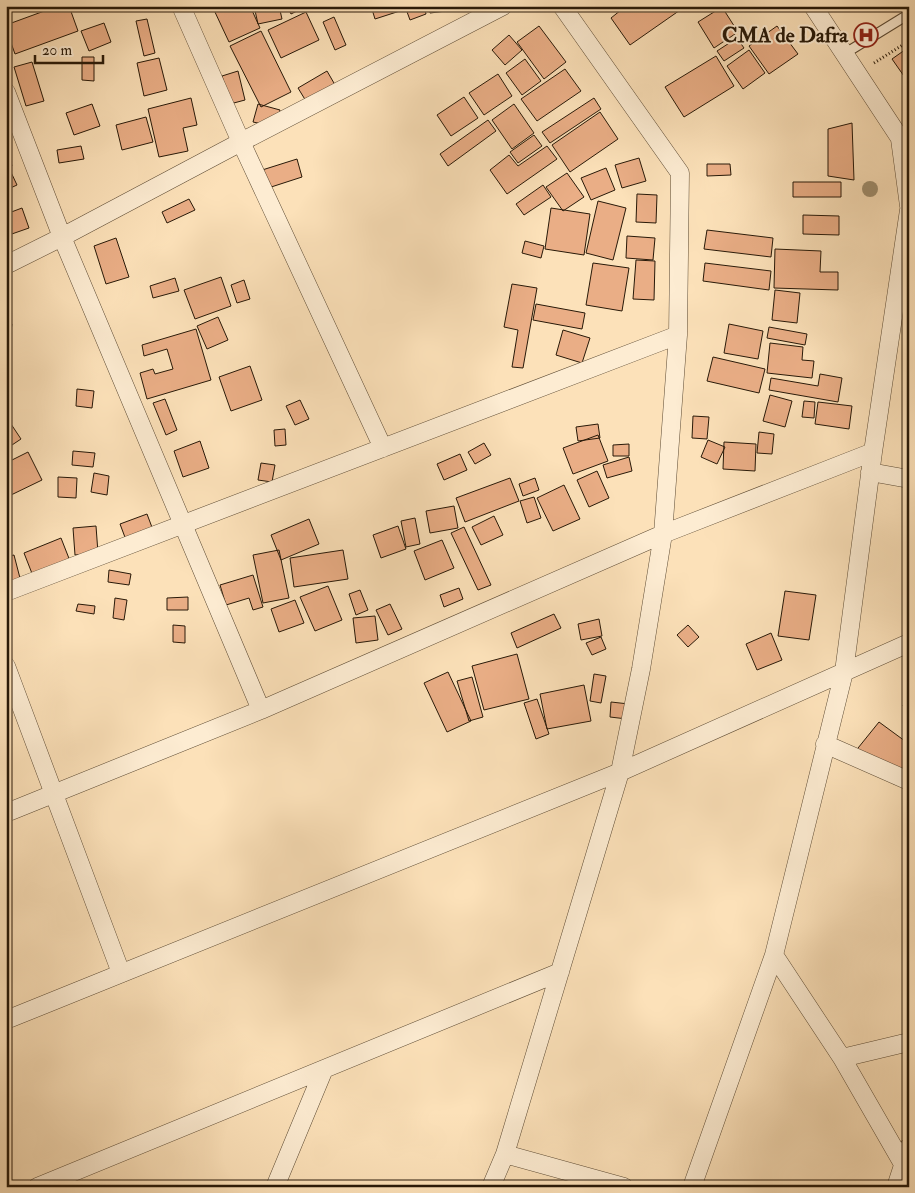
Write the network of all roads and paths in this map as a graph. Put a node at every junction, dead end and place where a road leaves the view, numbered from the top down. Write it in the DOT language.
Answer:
graph roads {
  1 [pos="181,6"];
  2 [pos="502,6"];
  3 [pos="562,6"];
  4 [pos="812,6"];
  5 [pos="909,14"];
  6 [pos="909,41"];
  7 [pos="844,54"];
  8 [pos="857,74"];
  9 [pos="6,92"];
  10 [pos="241,142"];
  11 [pos="904,146"];
  12 [pos="909,206"];
  13 [pos="909,210"];
  14 [pos="62,237"];
  15 [pos="6,265"];
  16 [pos="678,334"];
  17 [pos="383,448"];
  18 [pos="873,452"];
  19 [pos="870,472"];
  20 [pos="909,479"];
  21 [pos="184,524"];
  22 [pos="662,534"];
  23 [pos="6,592"];
  24 [pos="909,643"];
  25 [pos="6,666"];
  26 [pos="844,672"];
  27 [pos="261,710"];
  28 [pos="826,744"];
  29 [pos="620,772"];
  30 [pos="909,781"];
  31 [pos="54,794"];
  32 [pos="6,813"];
  33 [pos="774,955"];
  34 [pos="560,972"];
  35 [pos="121,973"];
  36 [pos="6,1020"];
  37 [pos="909,1042"];
  38 [pos="842,1058"];
  39 [pos="324,1069"];
  40 [pos="909,1147"];
  41 [pos="505,1154"];
  42 [pos="903,1164"];
  43 [pos="37,1187"];
  44 [pos="275,1187"];
  45 [pos="490,1187"];
  46 [pos="624,1187"];
  47 [pos="692,1187"];
  48 [pos="896,1187"];
  1 -- 10 [label="street"];
  2 -- 10 [label="street"];
  3 -- 16 [label="street"];
  4 -- 7 [label="street"];
  5 -- 7 [label="lane"];
  6 -- 8 [label="path"];
  7 -- 8 [label="street"];
  8 -- 11 [label="street"];
  9 -- 14 [label="street"];
  10 -- 14 [label="street"];
  10 -- 17 [label="street"];
  11 -- 12 [label="street"];
  13 -- 18 [label="street"];
  14 -- 15 [label="street"];
  14 -- 21 [label="street"];
  16 -- 17 [label="street"];
  16 -- 22 [label="street"];
  17 -- 21 [label="street"];
  18 -- 19 [label="street"];
  18 -- 22 [label="street"];
  19 -- 20 [label="street"];
  19 -- 26 [label="street"];
  21 -- 23 [label="street"];
  21 -- 27 [label="street"];
  22 -- 27 [label="street"];
  22 -- 29 [label="street"];
  24 -- 26 [label="street"];
  25 -- 31 [label="street"];
  26 -- 28 [label="street"];
  26 -- 29 [label="street"];
  27 -- 31 [label="street"];
  28 -- 30 [label="street"];
  28 -- 33 [label="street"];
  29 -- 34 [label="street"];
  29 -- 35 [label="street"];
  31 -- 32 [label="street"];
  31 -- 35 [label="street"];
  33 -- 38 [label="street"];
  33 -- 47 [label="street"];
  34 -- 39 [label="street"];
  34 -- 41 [label="street"];
  35 -- 36 [label="street"];
  37 -- 38 [label="street"];
  38 -- 42 [label="street"];
  39 -- 43 [label="street"];
  39 -- 44 [label="street"];
  40 -- 42 [label="street"];
  41 -- 45 [label="street"];
  41 -- 46 [label="street"];
  42 -- 48 [label="street"];
}
